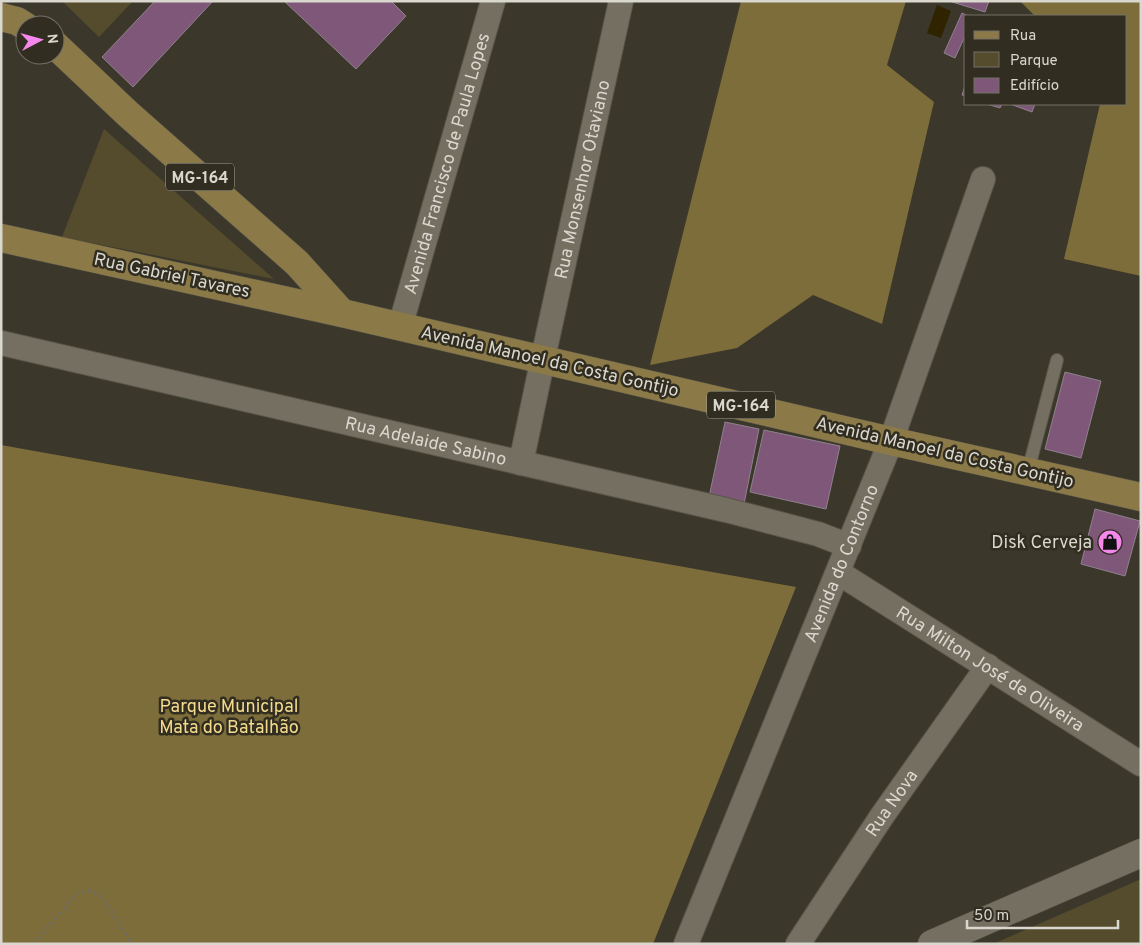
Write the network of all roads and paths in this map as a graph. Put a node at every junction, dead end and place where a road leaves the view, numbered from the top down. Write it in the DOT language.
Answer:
graph roads {
  1 [pos="493,1"];
  2 [pos="621,1"];
  3 [pos="1,17"];
  4 [pos="15,20"];
  5 [pos="65,54"];
  6 [pos="983,178"];
  7 [pos="1,238"];
  8 [pos="342,312"];
  9 [pos="400,327"];
  10 [pos="1,343"];
  11 [pos="543,358"];
  12 [pos="1057,360"];
  13 [pos="892,441"];
  14 [pos="521,463"];
  15 [pos="1028,471"];
  16 [pos="1141,497"];
  17 [pos="849,546"];
  18 [pos="839,573"];
  19 [pos="988,666"];
  20 [pos="1141,764"];
  21 [pos="1141,853"];
  22 [pos="34,944"];
  23 [pos="132,944"];
  24 [pos="686,944"];
  25 [pos="798,944"];
  26 [pos="932,944"];
  1 -- 9 [label="street, Avenida Francisco de Paula Lopes"];
  2 -- 11 [label="street, Rua Monsenhor Otaviano"];
  3 -- 4 [label="main road"];
  5 -- 8 [label="main road, MG-164"];
  6 -- 13 [label="street, Avenida do Contorno"];
  7 -- 8 [label="main road, Rua Gabriel Tavares / MG-164"];
  8 -- 9 [label="main road, Avenida Manoel da Costa Gontijo / MG-164"];
  9 -- 11 [label="main road, Avenida Manoel da Costa Gontijo / MG-164"];
  10 -- 14 [label="street, Rua Adelaide Sabino"];
  11 -- 13 [label="main road, Avenida Manoel da Costa Gontijo / MG-164"];
  11 -- 14 [label="street, Rua Monsenhor Otaviano"];
  12 -- 15 [label="lane"];
  13 -- 15 [label="main road, Avenida Manoel da Costa Gontijo / MG-164"];
  13 -- 17 [label="street, Avenida do Contorno"];
  14 -- 17 [label="street, Rua Adelaide Sabino"];
  15 -- 16 [label="main road, Avenida Manoel da Costa Gontijo / MG-164"];
  17 -- 18 [label="street, Avenida do Contorno"];
  18 -- 19 [label="street, Rua Milton José de Oliveira"];
  18 -- 24 [label="street, Avenida do Contorno"];
  19 -- 20 [label="street, Rua Milton José de Oliveira"];
  19 -- 25 [label="street, Rua Nova"];
  21 -- 26 [label="main road"];
  22 -- 23 [label="path"];
}
